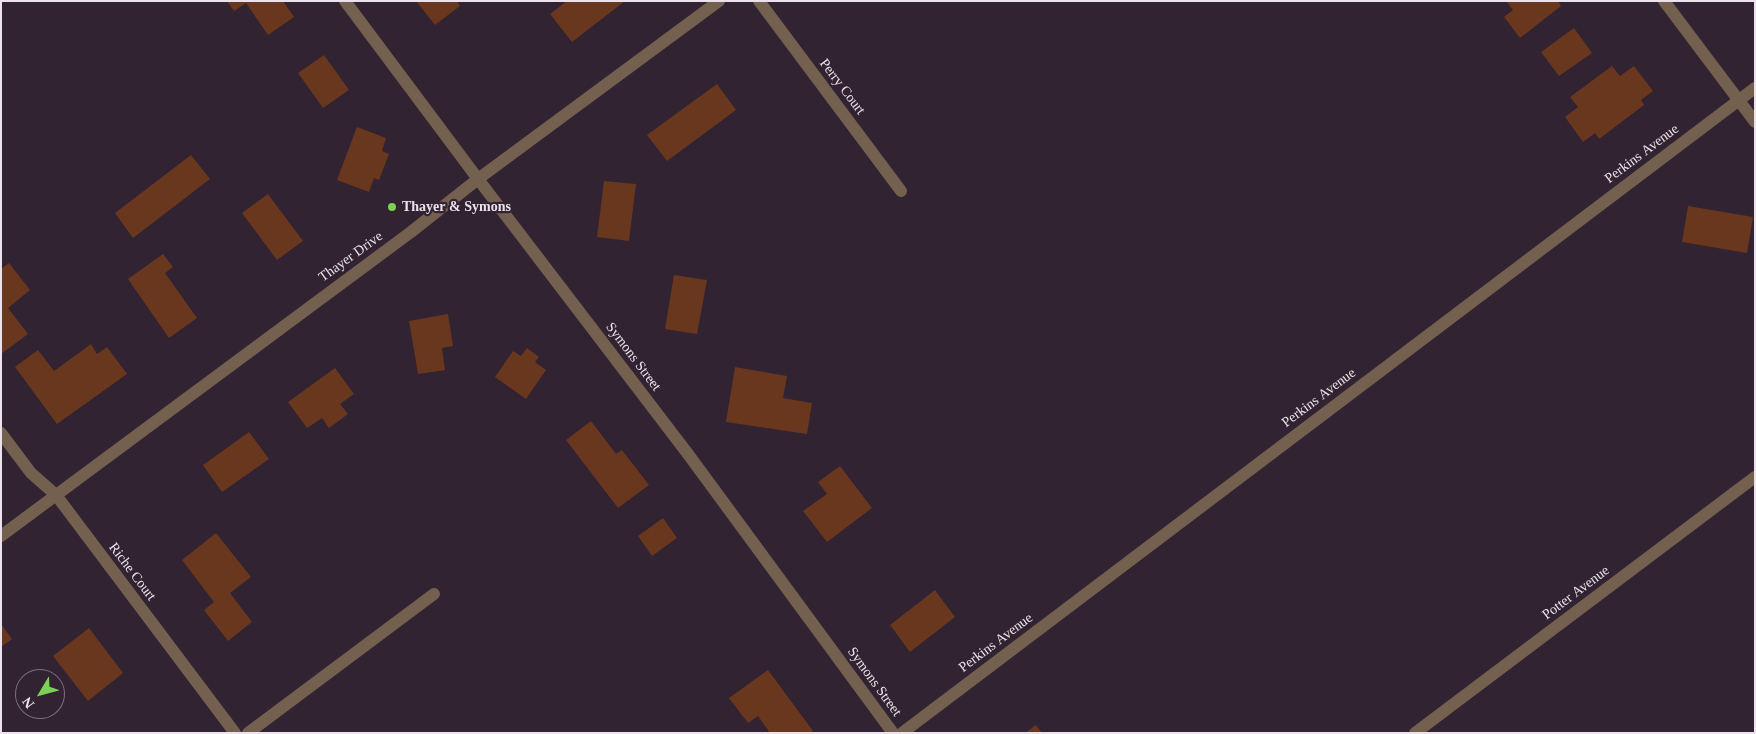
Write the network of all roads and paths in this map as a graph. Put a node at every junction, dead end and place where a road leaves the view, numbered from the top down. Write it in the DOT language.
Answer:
graph roads {
  1 [pos="345,1"];
  2 [pos="719,1"];
  3 [pos="759,1"];
  4 [pos="1664,1"];
  5 [pos="1755,88"];
  6 [pos="1739,101"];
  7 [pos="1755,122"];
  8 [pos="478,179"];
  9 [pos="901,191"];
  10 [pos="1,434"];
  11 [pos="1755,477"];
  12 [pos="56,495"];
  13 [pos="1,536"];
  14 [pos="434,594"];
  15 [pos="235,733"];
  16 [pos="248,733"];
  17 [pos="893,733"];
  18 [pos="902,733"];
  19 [pos="1415,733"];
  1 -- 8 [label="street, Symons Street"];
  2 -- 8 [label="street, Thayer Drive"];
  3 -- 9 [label="street, Perry Court"];
  4 -- 6 [label="street"];
  5 -- 6 [label="street, Perkins Avenue"];
  6 -- 7 [label="street"];
  6 -- 18 [label="street, Perkins Avenue"];
  8 -- 12 [label="street, Thayer Drive"];
  8 -- 17 [label="street, Symons Street"];
  10 -- 12 [label="street, Riche Court"];
  11 -- 19 [label="street, Potter Avenue"];
  12 -- 13 [label="street, Thayer Drive"];
  12 -- 15 [label="street, Riche Court"];
  14 -- 16 [label="street"];
}
